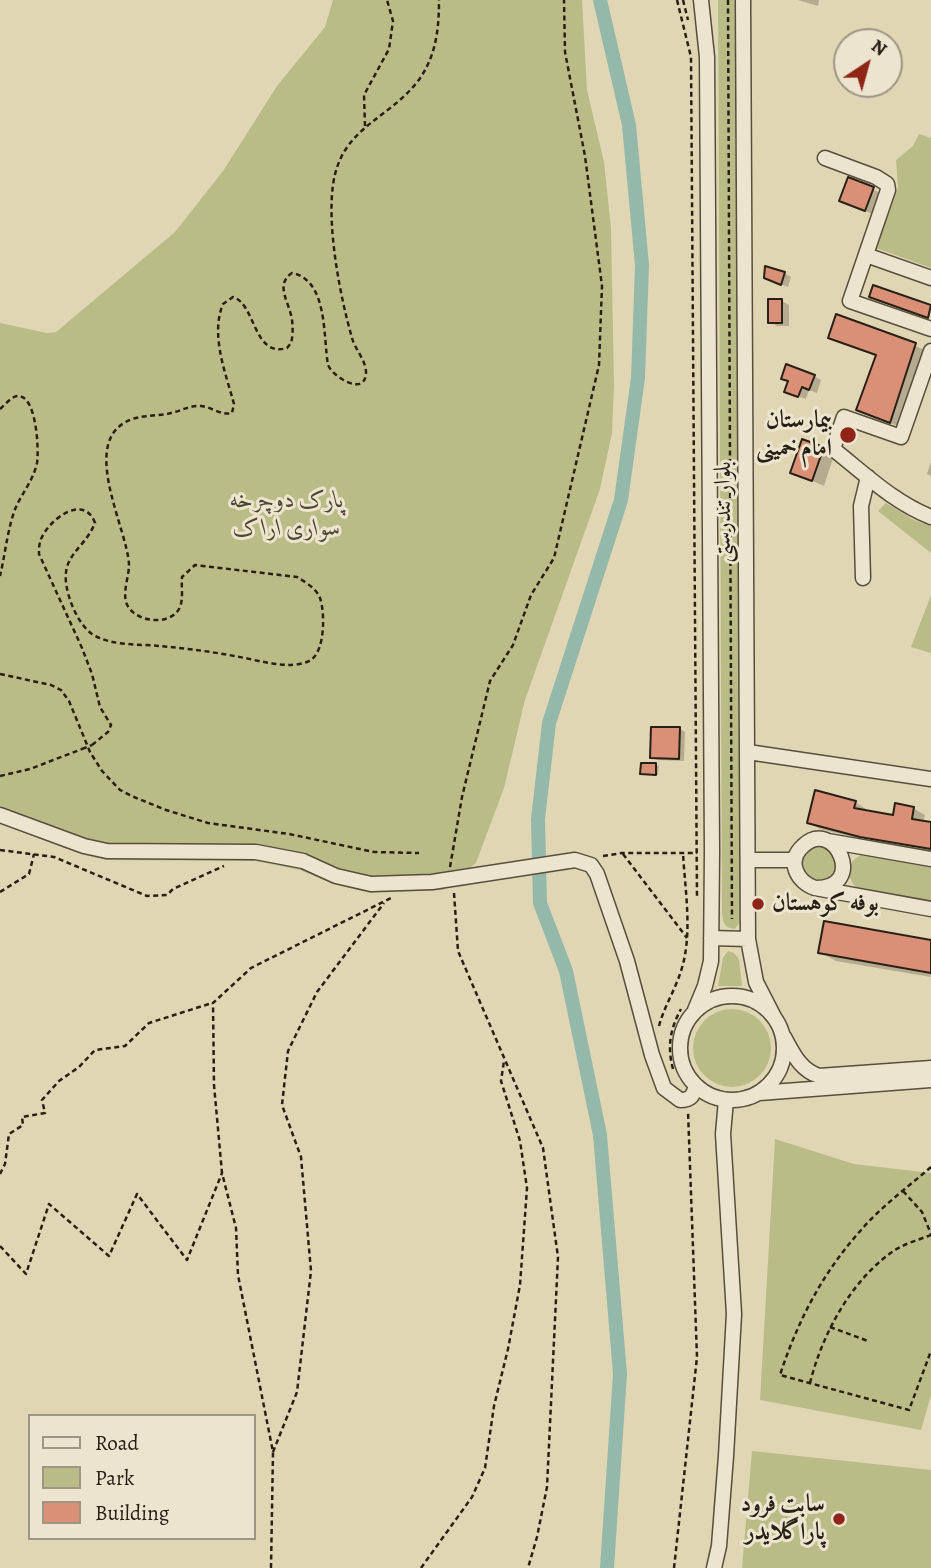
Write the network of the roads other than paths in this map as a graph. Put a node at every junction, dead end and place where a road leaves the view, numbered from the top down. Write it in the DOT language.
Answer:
graph roads {
  1 [pos="701,0"];
  2 [pos="743,0"];
  3 [pos="825,158"];
  4 [pos="866,255"];
  5 [pos="931,278"];
  6 [pos="931,329"];
  7 [pos="931,351"];
  8 [pos="869,477"];
  9 [pos="931,517"];
  10 [pos="863,578"];
  11 [pos="748,752"];
  12 [pos="931,779"];
  13 [pos="0,815"];
  14 [pos="823,840"];
  15 [pos="931,859"];
  16 [pos="749,860"];
  17 [pos="795,860"];
  18 [pos="815,888"];
  19 [pos="931,909"];
  20 [pos="711,938"];
  21 [pos="748,939"];
  22 [pos="687,1010"];
  23 [pos="775,1019"];
  24 [pos="782,1034"];
  25 [pos="931,1068"];
  26 [pos="931,1080"];
  27 [pos="827,1083"];
  28 [pos="695,1086"];
  29 [pos="759,1093"];
  30 [pos="726,1100"];
  31 [pos="714,1568"];
  1 -- 20 [label="street, بلوار تندرستی"];
  2 -- 11 [label="street, بلوار تندرستی"];
  3 -- 4 [label="street"];
  4 -- 5 [label="street"];
  4 -- 6 [label="street"];
  7 -- 8 [label="street"];
  8 -- 9 [label="street"];
  8 -- 10 [label="street"];
  11 -- 12 [label="street"];
  11 -- 16 [label="street, بلوار تندرستی"];
  13 -- 28 [label="street"];
  14 -- 15 [label="street"];
  14 -- 17 [label="street"];
  14 -- 18 [label="street"];
  16 -- 17 [label="street"];
  16 -- 21 [label="street, بلوار تندرستی"];
  17 -- 18 [label="street"];
  18 -- 19 [label="street"];
  20 -- 21 [label="street"];
  20 -- 22 [label="street, بلوار تندرستی"];
  21 -- 23 [label="street, بلوار تندرستی"];
  22 -- 23 [label="street"];
  22 -- 28 [label="street"];
  23 -- 24 [label="street"];
  24 -- 27 [label="street"];
  24 -- 29 [label="street"];
  25 -- 27 [label="street"];
  26 -- 27 [label="street"];
  27 -- 29 [label="street"];
  28 -- 30 [label="street"];
  29 -- 30 [label="street"];
  30 -- 31 [label="street"];
}
